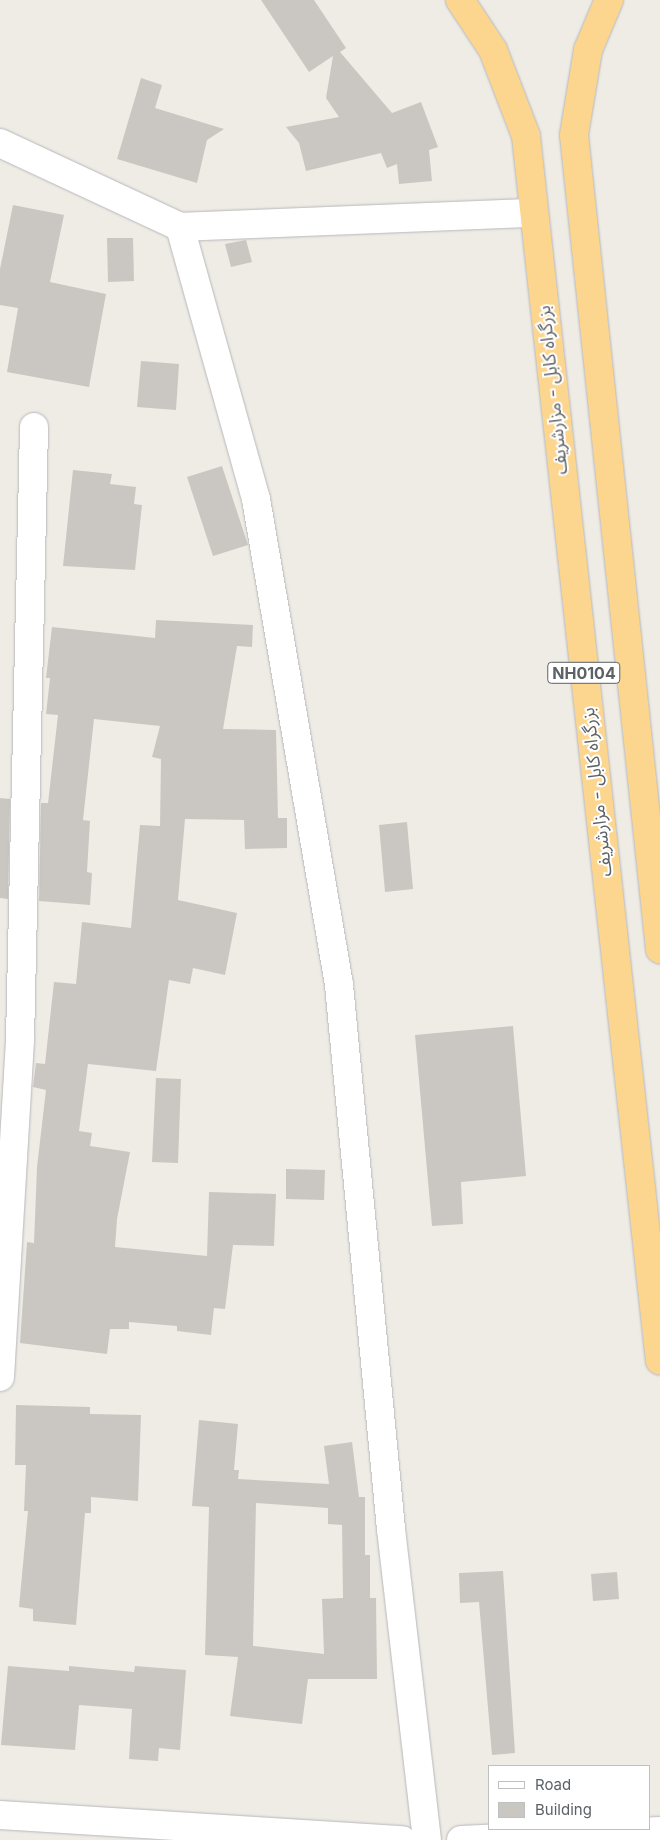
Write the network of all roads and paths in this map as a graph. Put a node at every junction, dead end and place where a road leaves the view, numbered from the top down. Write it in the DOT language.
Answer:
graph roads {
  1 [pos="460,0"];
  2 [pos="608,0"];
  3 [pos="0,143"];
  4 [pos="534,213"];
  5 [pos="180,227"];
  6 [pos="34,428"];
  7 [pos="660,949"];
  8 [pos="10,1040"];
  9 [pos="660,1362"];
  10 [pos="0,1377"];
  11 [pos="0,1815"];
  12 [pos="660,1831"];
  13 [pos="253,1835"];
  14 [pos="402,1840"];
  15 [pos="427,1840"];
  16 [pos="461,1840"];
  1 -- 4 [label="highway, بزرگراه کابل - مزارشریف / NH0104"];
  2 -- 7 [label="highway, NH0104"];
  3 -- 5 [label="street"];
  4 -- 5 [label="street"];
  4 -- 9 [label="highway, بزرگراه کابل - مزارشریف / NH0104"];
  5 -- 15 [label="street"];
  6 -- 8 [label="street"];
  8 -- 10 [label="street"];
  11 -- 13 [label="street"];
  12 -- 16 [label="street"];
  13 -- 14 [label="street"];
}
